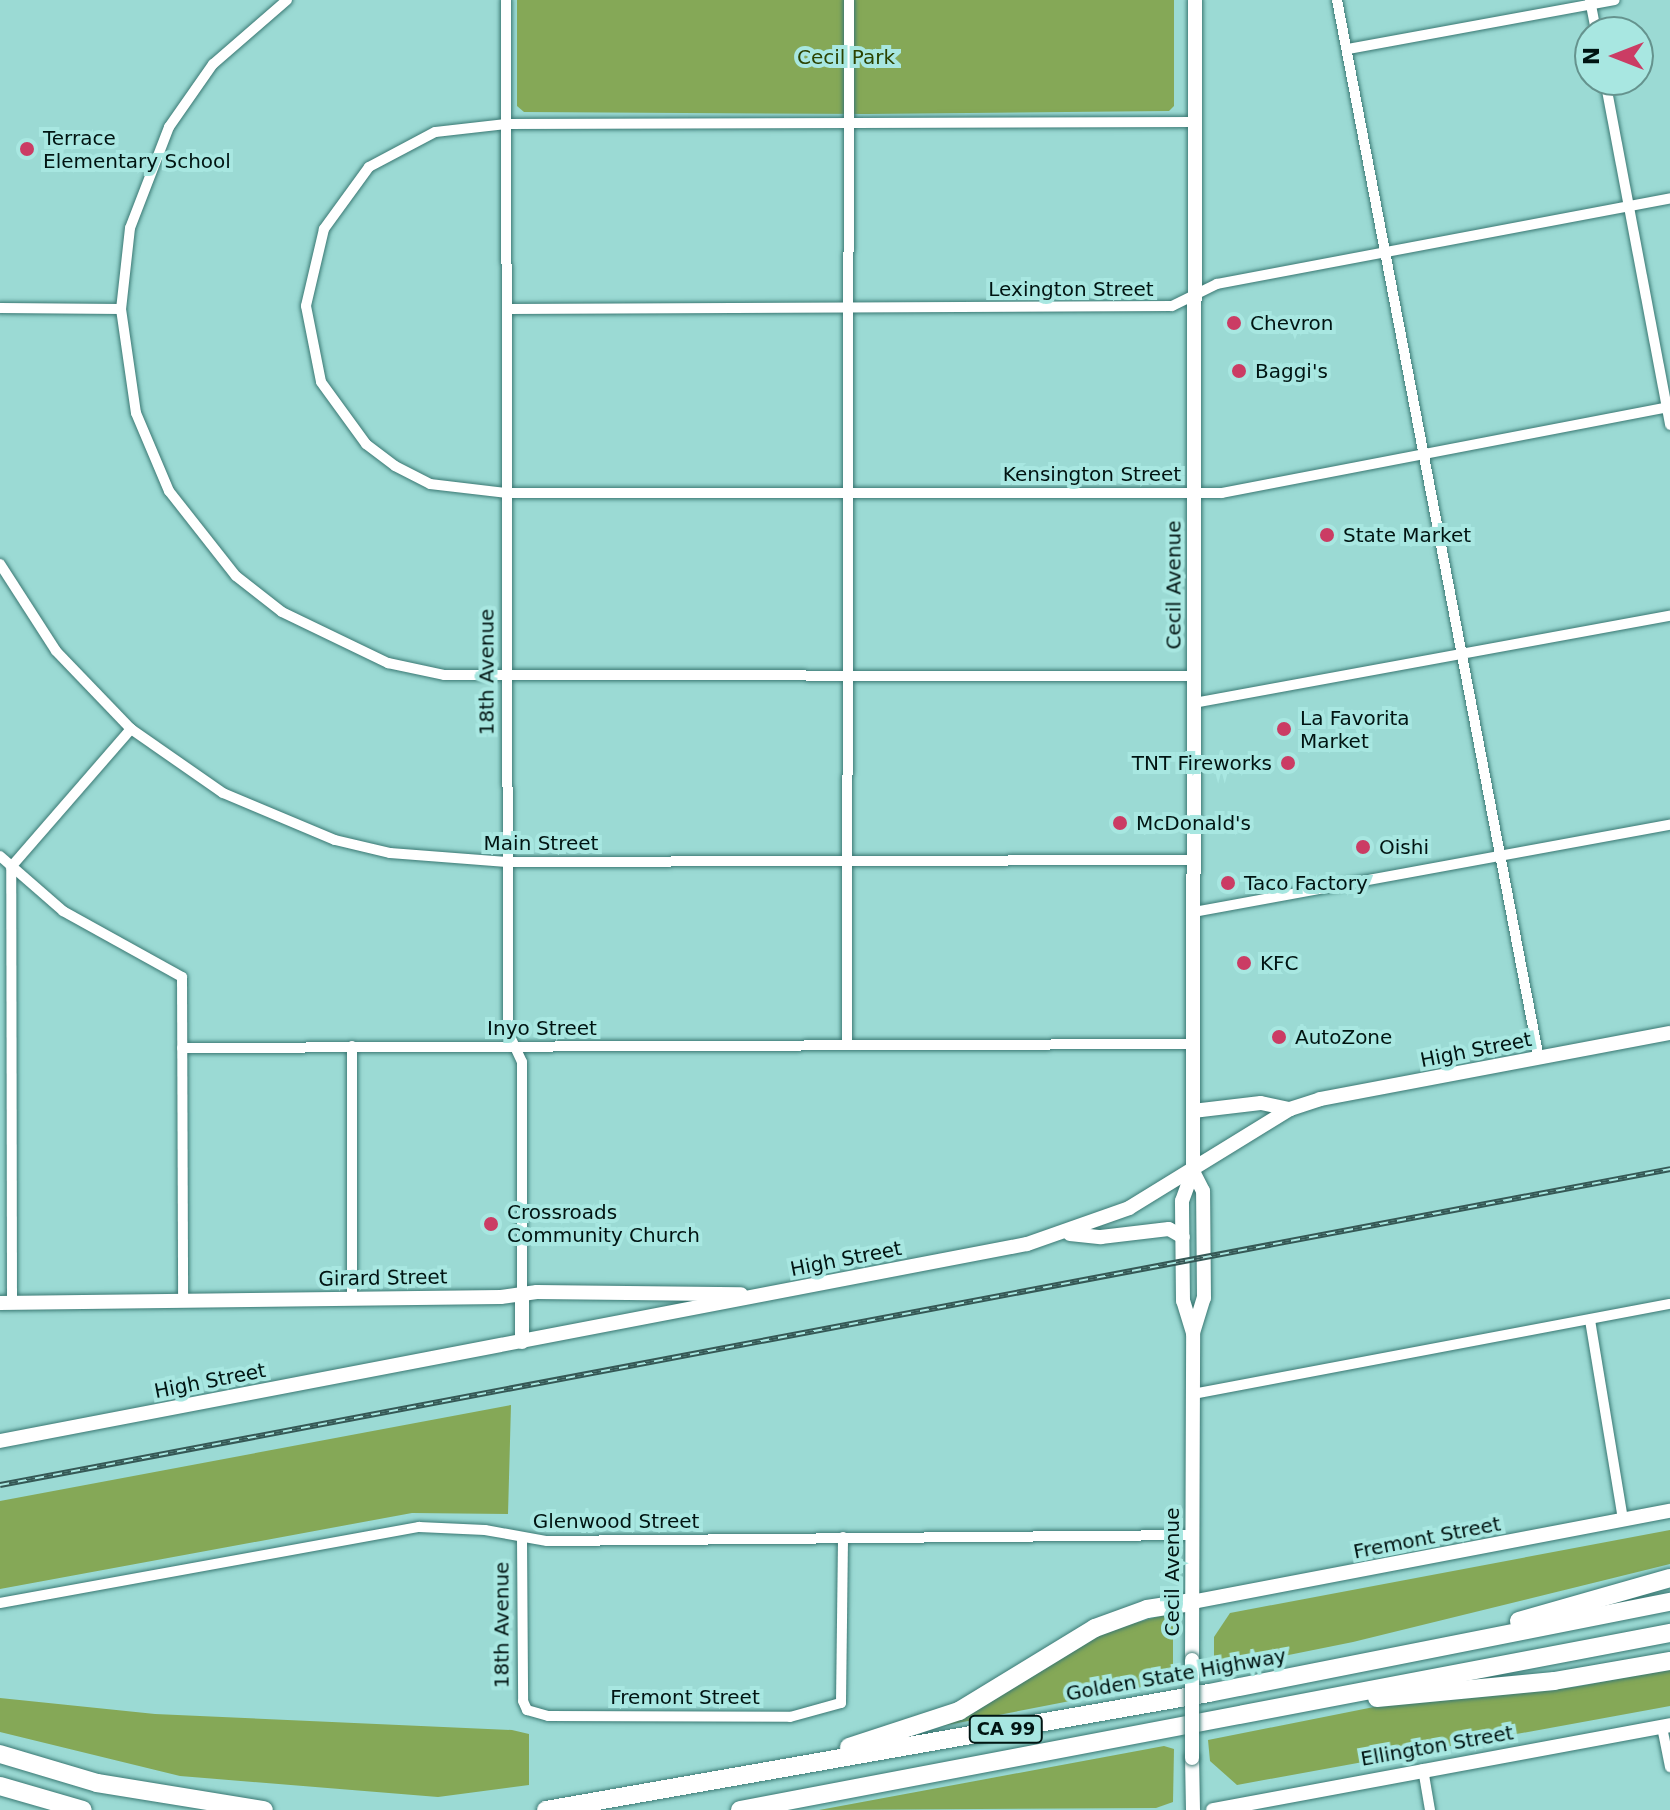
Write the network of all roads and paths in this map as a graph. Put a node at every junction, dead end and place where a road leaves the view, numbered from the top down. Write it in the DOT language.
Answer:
graph roads {
  1 [pos="287,0"];
  2 [pos="506,0"];
  3 [pos="849,0"];
  4 [pos="1195,0"];
  5 [pos="1337,0"];
  6 [pos="1615,0"];
  7 [pos="1590,2"];
  8 [pos="1348,49"];
  9 [pos="1608,96"];
  10 [pos="1195,122"];
  11 [pos="848,123"];
  12 [pos="506,124"];
  13 [pos="1670,198"];
  14 [pos="1629,206"];
  15 [pos="1387,252"];
  16 [pos="1194,296"];
  17 [pos="848,307"];
  18 [pos="0,308"];
  19 [pos="121,309"];
  20 [pos="507,309"];
  21 [pos="1668,407"];
  22 [pos="1670,425"];
  23 [pos="1424,455"];
  24 [pos="848,492"];
  25 [pos="1194,492"];
  26 [pos="507,493"];
  27 [pos="0,564"];
  28 [pos="1670,616"];
  29 [pos="1462,655"];
  30 [pos="1194,676"];
  31 [pos="847,677"];
  32 [pos="506,678"];
  33 [pos="1194,703"];
  34 [pos="131,729"];
  35 [pos="1670,825"];
  36 [pos="0,856"];
  37 [pos="1500,857"];
  38 [pos="848,858"];
  39 [pos="1194,860"];
  40 [pos="507,862"];
  41 [pos="11,867"];
  42 [pos="1194,912"];
  43 [pos="1670,1033"];
  44 [pos="1193,1044"];
  45 [pos="847,1045"];
  46 [pos="352,1046"];
  47 [pos="515,1046"];
  48 [pos="182,1048"];
  49 [pos="1539,1059"];
  50 [pos="1290,1109"];
  51 [pos="1193,1111"];
  52 [pos="1193,1171"];
  53 [pos="1062,1233"];
  54 [pos="1183,1237"];
  55 [pos="522,1294"];
  56 [pos="765,1296"];
  57 [pos="352,1299"];
  58 [pos="183,1300"];
  59 [pos="6,1303"];
  60 [pos="1670,1304"];
  61 [pos="1590,1320"];
  62 [pos="1193,1333"];
  63 [pos="522,1342"];
  64 [pos="1193,1394"];
  65 [pos="0,1441"];
  66 [pos="1670,1511"];
  67 [pos="1623,1520"];
  68 [pos="1193,1535"];
  69 [pos="843,1537"];
  70 [pos="522,1539"];
  71 [pos="1670,1578"];
  72 [pos="1192,1602"];
  73 [pos="1670,1602"];
  74 [pos="0,1603"];
  75 [pos="1670,1633"];
  76 [pos="1465,1640"];
  77 [pos="1670,1661"];
  78 [pos="1314,1701"];
  79 [pos="527,1710"];
  80 [pos="1666,1726"];
  81 [pos="0,1754"];
  82 [pos="1670,1767"];
  83 [pos="1423,1769"];
  84 [pos="745,1776"];
  85 [pos="0,1786"];
  86 [pos="83,1810"];
  87 [pos="264,1810"];
  88 [pos="546,1810"];
  89 [pos="740,1810"];
  90 [pos="1193,1810"];
  91 [pos="1213,1810"];
  92 [pos="1430,1810"];
  1 -- 19 [label="street"];
  2 -- 12 [label="street, 18th Avenue"];
  3 -- 11 [label="street"];
  4 -- 10 [label="main road, Cecil Avenue"];
  5 -- 8 [label="street"];
  6 -- 7 [label="street"];
  7 -- 8 [label="street"];
  8 -- 15 [label="street"];
  9 -- 14 [label="street"];
  10 -- 11 [label="street, Kensington Street"];
  10 -- 16 [label="main road, Cecil Avenue"];
  11 -- 12 [label="street, Kensington Street"];
  11 -- 17 [label="street"];
  12 -- 20 [label="street, 18th Avenue"];
  12 -- 26 [label="street, Kensington Street"];
  13 -- 14 [label="street, Lexington Street"];
  14 -- 15 [label="street, Lexington Street"];
  14 -- 21 [label="street"];
  15 -- 16 [label="street, Lexington Street"];
  15 -- 23 [label="street"];
  16 -- 17 [label="street, Lexington Street"];
  16 -- 25 [label="main road, Cecil Avenue"];
  17 -- 20 [label="street, Lexington Street"];
  17 -- 24 [label="street"];
  18 -- 19 [label="street"];
  19 -- 32 [label="street"];
  20 -- 26 [label="street, 18th Avenue"];
  21 -- 22 [label="street"];
  21 -- 23 [label="street, Kensington Street"];
  23 -- 25 [label="street, Kensington Street"];
  23 -- 29 [label="street"];
  24 -- 25 [label="street, Kensington Street"];
  24 -- 26 [label="street, Kensington Street"];
  24 -- 31 [label="street"];
  25 -- 30 [label="main road, Cecil Avenue"];
  26 -- 32 [label="street, 18th Avenue"];
  27 -- 34 [label="street, Main Street"];
  28 -- 29 [label="street"];
  29 -- 33 [label="street"];
  29 -- 37 [label="street"];
  30 -- 31 [label="street"];
  30 -- 33 [label="main road, Cecil Avenue"];
  31 -- 32 [label="street"];
  31 -- 38 [label="street"];
  32 -- 40 [label="street, 18th Avenue"];
  33 -- 39 [label="main road, Cecil Avenue"];
  34 -- 40 [label="street, Main Street"];
  34 -- 41 [label="street"];
  35 -- 37 [label="street"];
  36 -- 41 [label="street"];
  37 -- 42 [label="street"];
  37 -- 49 [label="street"];
  38 -- 39 [label="street, Main Street"];
  38 -- 40 [label="street, Main Street"];
  38 -- 45 [label="street"];
  39 -- 42 [label="main road, Cecil Avenue"];
  40 -- 47 [label="street, 18th Avenue"];
  41 -- 48 [label="street"];
  41 -- 59 [label="street"];
  42 -- 44 [label="main road, Cecil Avenue"];
  43 -- 49 [label="main road, High Street"];
  44 -- 45 [label="street, Inyo Street"];
  44 -- 51 [label="main road, Cecil Avenue"];
  45 -- 47 [label="street, Inyo Street"];
  46 -- 47 [label="street, Inyo Street"];
  46 -- 48 [label="street, Inyo Street"];
  46 -- 57 [label="street"];
  47 -- 55 [label="street, 18th Avenue"];
  48 -- 58 [label="street"];
  49 -- 50 [label="main road, High Street"];
  50 -- 51 [label="main road"];
  50 -- 52 [label="main road, High Street"];
  51 -- 52 [label="main road, Cecil Avenue"];
  52 -- 53 [label="main road, High Street"];
  52 -- 54 [label="main road, Cecil Avenue"];
  52 -- 62 [label="main road, Cecil Avenue"];
  53 -- 54 [label="main road"];
  53 -- 56 [label="main road, High Street"];
  54 -- 62 [label="main road, Cecil Avenue"];
  55 -- 56 [label="main road, Girard Street"];
  55 -- 57 [label="main road, Girard Street"];
  55 -- 63 [label="main road, 18th Avenue"];
  56 -- 63 [label="main road, High Street"];
  57 -- 58 [label="main road, Girard Street"];
  58 -- 59 [label="main road, Girard Street"];
  60 -- 61 [label="street"];
  61 -- 64 [label="street"];
  61 -- 67 [label="street"];
  62 -- 64 [label="main road, Cecil Avenue"];
  63 -- 65 [label="main road, High Street"];
  64 -- 68 [label="main road, Cecil Avenue"];
  66 -- 67 [label="main road, Fremont Street"];
  67 -- 72 [label="main road, Fremont Street"];
  68 -- 69 [label="street, Glenwood Street"];
  68 -- 72 [label="main road, Cecil Avenue"];
  69 -- 70 [label="street, Glenwood Street"];
  69 -- 79 [label="street, Fremont Street"];
  70 -- 74 [label="street, Glenwood Street"];
  70 -- 79 [label="street, 18th Avenue"];
  71 -- 76 [label="highway"];
  72 -- 84 [label="highway"];
  72 -- 90 [label="main road, Cecil Avenue, bridge"];
  73 -- 76 [label="highway, Golden State Highway / CA 99"];
  75 -- 78 [label="highway, CA 99"];
  76 -- 84 [label="highway, Golden State Highway / CA 99"];
  77 -- 78 [label="highway"];
  78 -- 89 [label="highway, CA 99"];
  80 -- 82 [label="street"];
  80 -- 83 [label="main road, Ellington Street"];
  81 -- 87 [label="highway"];
  83 -- 91 [label="main road, Ellington Street"];
  83 -- 92 [label="street"];
  84 -- 88 [label="highway, Golden State Highway / CA 99"];
  85 -- 86 [label="highway"];
}
